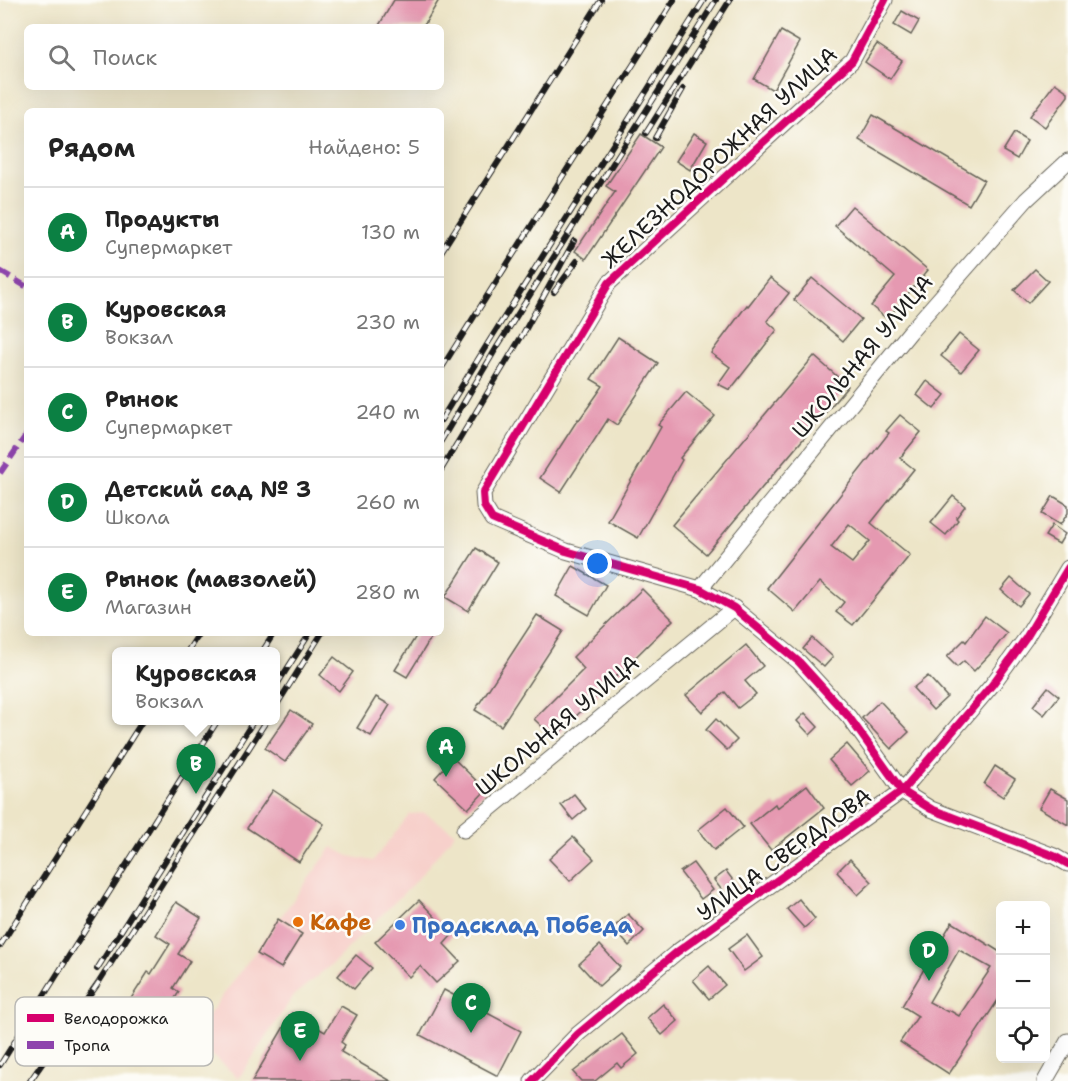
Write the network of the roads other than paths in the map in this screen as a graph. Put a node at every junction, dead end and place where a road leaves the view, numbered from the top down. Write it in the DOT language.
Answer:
graph roads {
  1 [pos="885,0"];
  2 [pos="1068,161"];
  3 [pos="1068,568"];
  4 [pos="700,589"];
  5 [pos="734,608"];
  6 [pos="902,791"];
  7 [pos="464,830"];
  8 [pos="1068,864"];
  9 [pos="1068,1041"];
  10 [pos="532,1081"];
  11 [pos="1045,1081"];
  1 -- 4 [label="street, ЖЕЛЕЗНОДОРОЖНАЯ УЛИЦА"];
  2 -- 4 [label="street, ШКОЛЬНАЯ УЛИЦА"];
  3 -- 6 [label="street, УЛИЦА СВЕРДЛОВА"];
  4 -- 5 [label="street"];
  5 -- 6 [label="street"];
  5 -- 7 [label="street, ШКОЛЬНАЯ УЛИЦА"];
  6 -- 8 [label="street"];
  6 -- 10 [label="street, УЛИЦА СВЕРДЛОВА"];
  9 -- 11 [label="street"];
}
